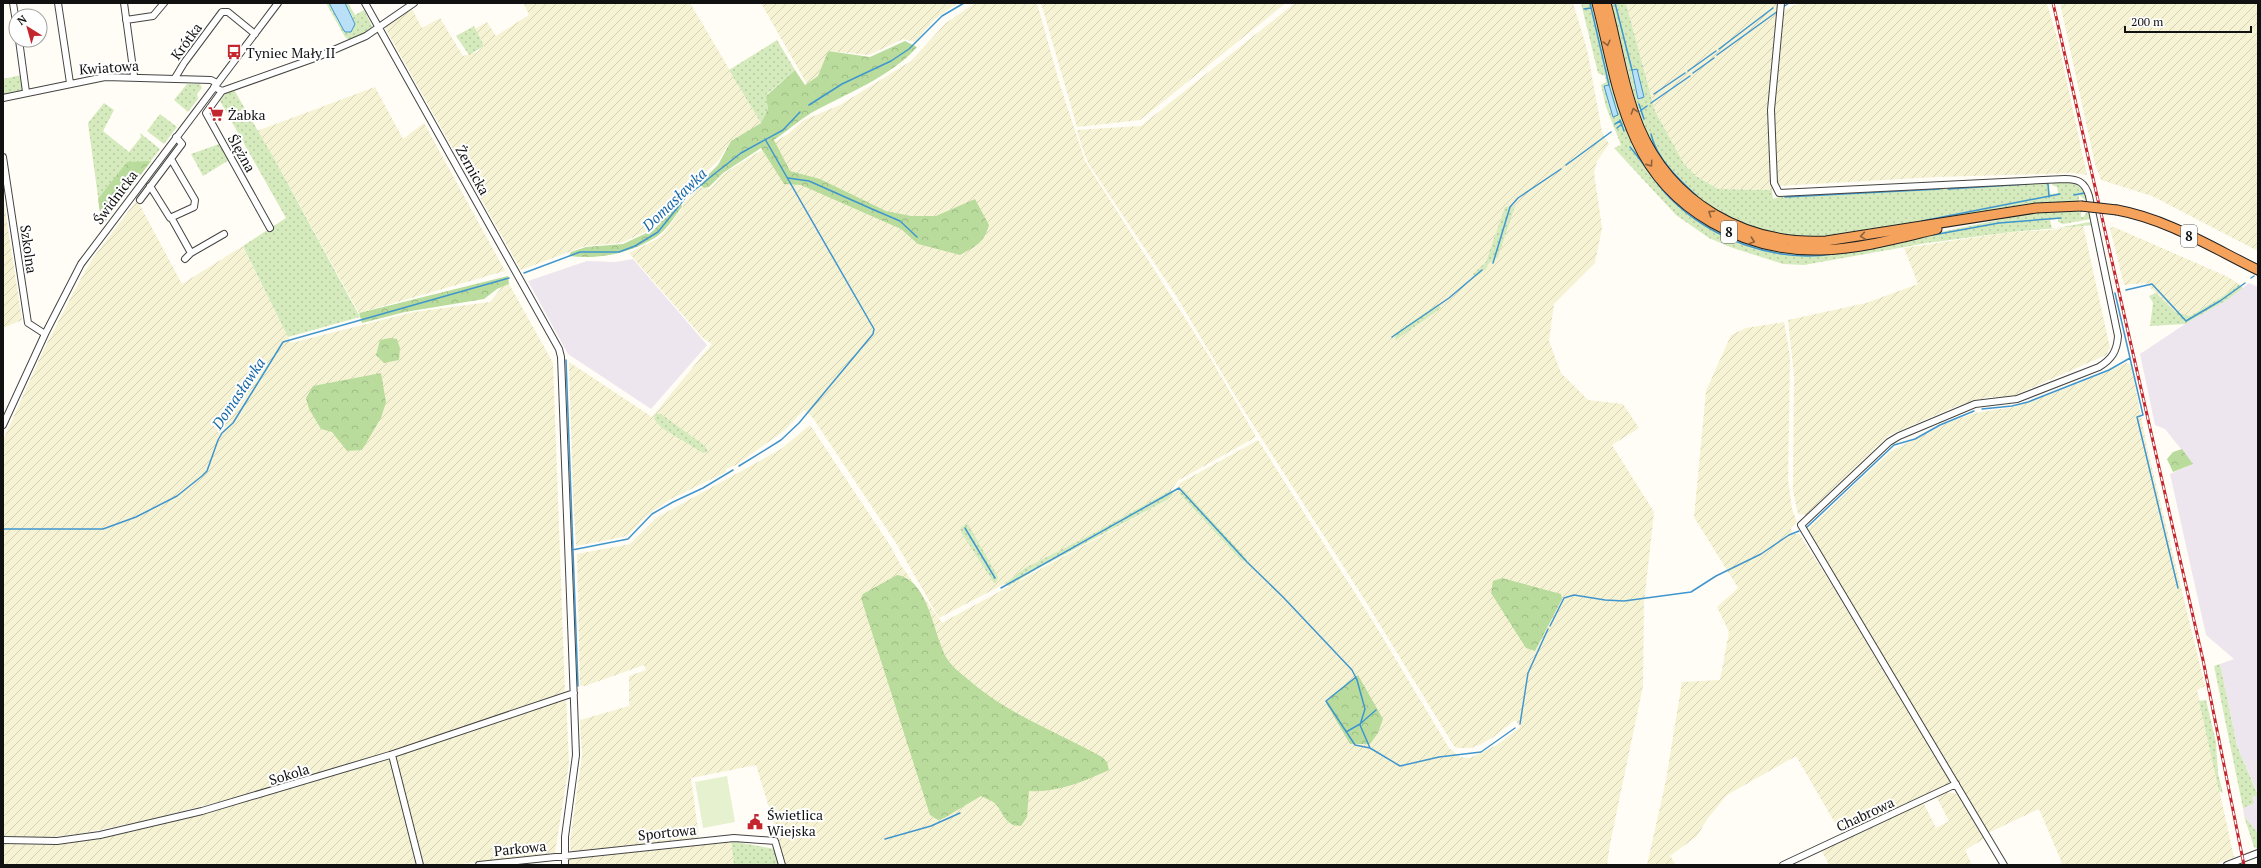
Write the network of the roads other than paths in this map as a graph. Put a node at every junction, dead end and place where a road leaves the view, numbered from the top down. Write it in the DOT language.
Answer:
graph roads {
  1 [pos="58,3"];
  2 [pos="124,3"];
  3 [pos="164,3"];
  4 [pos="278,3"];
  5 [pos="365,3"];
  6 [pos="414,3"];
  7 [pos="1781,3"];
  8 [pos="1600,4"];
  9 [pos="126,20"];
  10 [pos="378,28"];
  11 [pos="255,34"];
  12 [pos="19,48"];
  13 [pos="134,76"];
  14 [pos="175,78"];
  15 [pos="70,83"];
  16 [pos="216,85"];
  17 [pos="222,91"];
  18 [pos="26,92"];
  19 [pos="3,98"];
  20 [pos="176,137"];
  21 [pos="3,157"];
  22 [pos="171,159"];
  23 [pos="150,186"];
  24 [pos="140,200"];
  25 [pos="172,219"];
  26 [pos="270,228"];
  27 [pos="224,234"];
  28 [pos="191,253"];
  29 [pos="185,258"];
  30 [pos="2258,270"];
  31 [pos="45,334"];
  32 [pos="3,425"];
  33 [pos="574,693"];
  34 [pos="392,755"];
  35 [pos="1956,784"];
  36 [pos="3,840"];
  37 [pos="2256,854"];
  38 [pos="563,856"];
  39 [pos="420,865"];
  40 [pos="479,865"];
  41 [pos="565,865"];
  42 [pos="782,865"];
  43 [pos="1783,865"];
  44 [pos="2004,865"];
  45 [pos="2227,865"];
  1 -- 15 [label="street"];
  2 -- 9 [label="street"];
  3 -- 9 [label="street"];
  4 -- 11 [label="street, Świdnicka"];
  5 -- 10 [label="street, Żernicka"];
  6 -- 10 [label="street"];
  7 -- 35 [label="street"];
  8 -- 30 [label="highway, 8, bridge"];
  9 -- 13 [label="street"];
  10 -- 17 [label="street"];
  10 -- 33 [label="street, Żernicka"];
  11 -- 14 [label="street, Krótka"];
  11 -- 16 [label="street, Świdnicka"];
  12 -- 18 [label="street"];
  13 -- 14 [label="street, Kwiatowa"];
  13 -- 15 [label="street, Kwiatowa"];
  14 -- 16 [label="street, Kwiatowa"];
  15 -- 18 [label="street, Kwiatowa"];
  16 -- 17 [label="street, Kwiatowa"];
  16 -- 20 [label="street, Świdnicka"];
  17 -- 26 [label="street, Ślężna"];
  18 -- 19 [label="street, Kwiatowa"];
  20 -- 22 [label="street"];
  20 -- 31 [label="street, Świdnicka"];
  21 -- 31 [label="street, Szkolna"];
  22 -- 23 [label="street"];
  22 -- 25 [label="street"];
  23 -- 24 [label="street"];
  23 -- 25 [label="street"];
  25 -- 28 [label="street"];
  27 -- 28 [label="street"];
  28 -- 29 [label="street"];
  31 -- 32 [label="street, Świdnicka"];
  33 -- 34 [label="street, Sokola"];
  33 -- 38 [label="street"];
  34 -- 36 [label="street, Sokola"];
  34 -- 39 [label="street"];
  35 -- 43 [label="street, Chabrowa"];
  35 -- 44 [label="street"];
  37 -- 45 [label="street"];
  38 -- 40 [label="street, Parkowa"];
  38 -- 41 [label="street"];
  38 -- 42 [label="street, Sportowa"];
}
